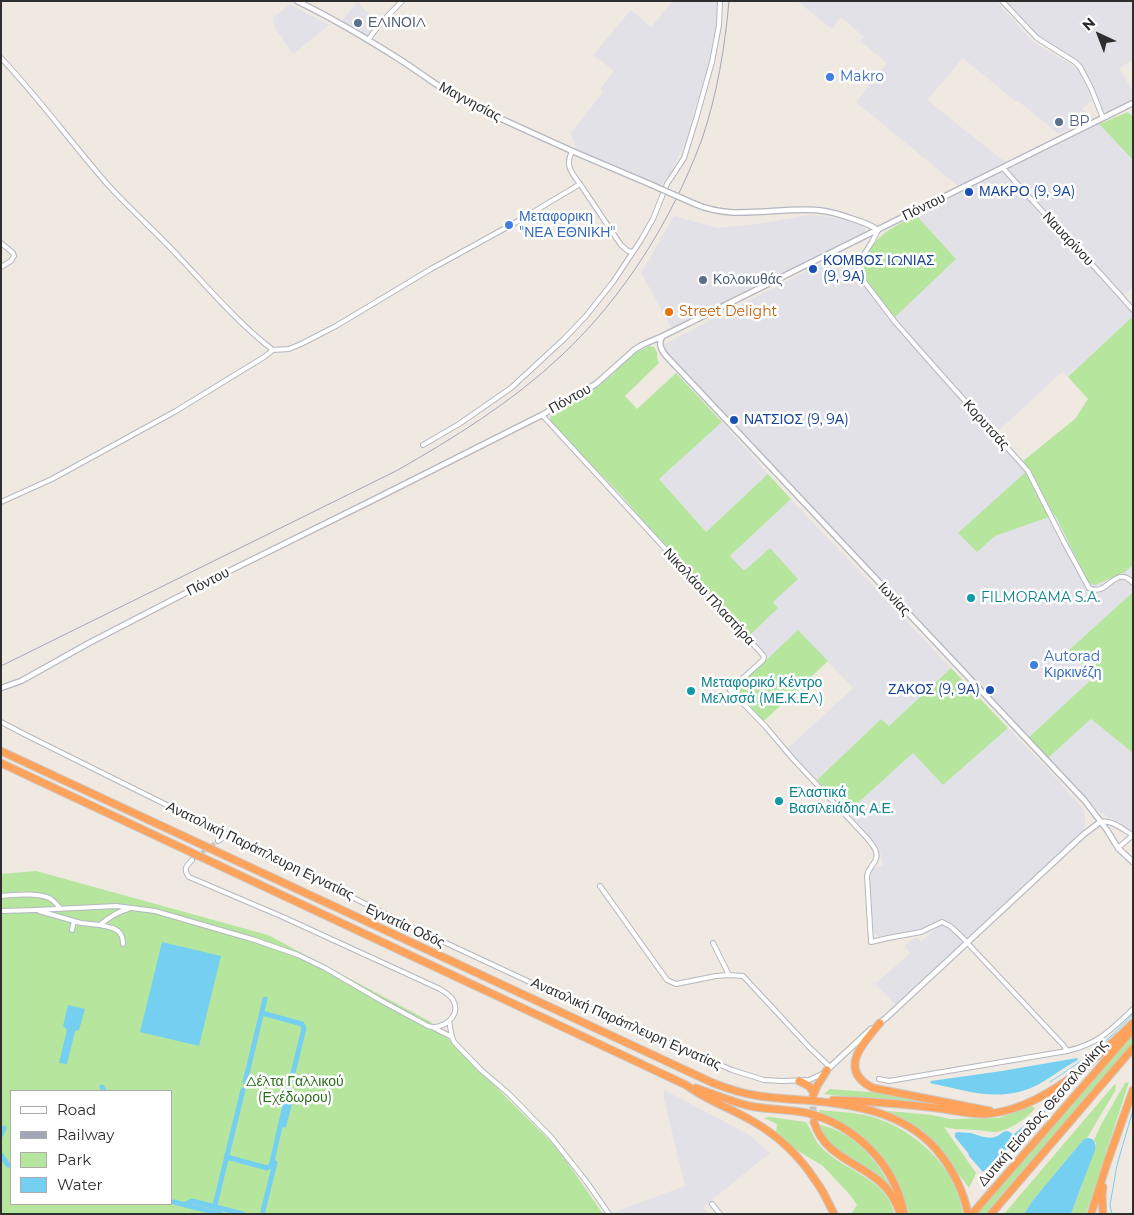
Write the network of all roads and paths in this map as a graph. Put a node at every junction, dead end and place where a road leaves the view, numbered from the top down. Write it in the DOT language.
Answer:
graph roads {
  1 [pos="297,1"];
  2 [pos="402,1"];
  3 [pos="720,1"];
  4 [pos="1002,1"];
  5 [pos="368,40"];
  6 [pos="1,58"];
  7 [pos="1133,103"];
  8 [pos="1103,118"];
  9 [pos="572,151"];
  10 [pos="1002,168"];
  11 [pos="580,184"];
  12 [pos="878,230"];
  13 [pos="1,243"];
  14 [pos="633,252"];
  15 [pos="1,267"];
  16 [pos="1133,310"];
  17 [pos="663,336"];
  18 [pos="273,350"];
  19 [pos="542,415"];
  20 [pos="423,445"];
  21 [pos="1,502"];
  22 [pos="1133,583"];
  23 [pos="1,688"];
  24 [pos="1,722"];
  25 [pos="1,751"];
  26 [pos="1,763"];
  27 [pos="1100,822"];
  28 [pos="227,835"];
  29 [pos="1133,835"];
  30 [pos="218,841"];
  31 [pos="1118,848"];
  32 [pos="192,860"];
  33 [pos="1133,862"];
  34 [pos="600,886"];
  35 [pos="1,896"];
  36 [pos="60,908"];
  37 [pos="130,908"];
  38 [pos="36,910"];
  39 [pos="1,911"];
  40 [pos="74,921"];
  41 [pos="100,925"];
  42 [pos="72,930"];
  43 [pos="713,943"];
  44 [pos="123,944"];
  45 [pos="967,944"];
  46 [pos="729,975"];
  47 [pos="1133,1009"];
  48 [pos="449,1021"];
  49 [pos="880,1022"];
  50 [pos="1133,1023"];
  51 [pos="434,1028"];
  52 [pos="1133,1029"];
  53 [pos="452,1037"];
  54 [pos="1133,1048"];
  55 [pos="1067,1051"];
  56 [pos="829,1069"];
  57 [pos="879,1079"];
  58 [pos="799,1081"];
  59 [pos="686,1086"];
  60 [pos="1133,1090"];
  61 [pos="805,1100"];
  62 [pos="998,1112"];
  63 [pos="814,1122"];
  64 [pos="1107,1163"];
  65 [pos="712,1204"];
  66 [pos="609,1214"];
  67 [pos="720,1214"];
  68 [pos="834,1214"];
  69 [pos="902,1214"];
  70 [pos="968,1214"];
  71 [pos="972,1214"];
  72 [pos="991,1214"];
  73 [pos="1091,1214"];
  74 [pos="1102,1214"];
  1 -- 5 [label="street, Μαγνησίας"];
  2 -- 5 [label="street"];
  3 -- 14 [label="street"];
  4 -- 8 [label="street"];
  5 -- 9 [label="street, Μαγνησίας"];
  6 -- 18 [label="street"];
  7 -- 8 [label="street, Πόντου"];
  8 -- 10 [label="street, Πόντου"];
  9 -- 11 [label="street"];
  9 -- 12 [label="street, Μαγνησίας, bridge"];
  10 -- 12 [label="street, Πόντου"];
  10 -- 16 [label="street, Ναυαρίνου"];
  11 -- 14 [label="street"];
  11 -- 18 [label="street"];
  12 -- 17 [label="street, Πόντου"];
  12 -- 22 [label="street, Κορυτσάς"];
  13 -- 15 [label="street"];
  14 -- 20 [label="street"];
  17 -- 19 [label="street, Πόντου"];
  17 -- 27 [label="street, Ιωνίας"];
  18 -- 21 [label="street"];
  19 -- 23 [label="street, Πόντου"];
  19 -- 45 [label="street, Νικολάου Πλαστήρα"];
  24 -- 28 [label="street, Ανατολική Παράπλευρη Εγνατίας"];
  25 -- 61 [label="highway, Εγνατία Οδός"];
  26 -- 59 [label="highway, Εγνατία Οδός"];
  27 -- 29 [label="street"];
  27 -- 31 [label="street, Ιωνίας"];
  27 -- 45 [label="street"];
  28 -- 30 [label="street"];
  28 -- 58 [label="street, Ανατολική Παράπλευρη Εγνατίας"];
  29 -- 31 [label="street"];
  31 -- 33 [label="street, Ιωνίας"];
  32 -- 48 [label="street"];
  34 -- 46 [label="street"];
  35 -- 36 [label="street"];
  36 -- 37 [label="street"];
  36 -- 38 [label="street"];
  37 -- 41 [label="street"];
  37 -- 51 [label="street"];
  38 -- 39 [label="street"];
  38 -- 40 [label="street"];
  40 -- 41 [label="street"];
  40 -- 42 [label="street"];
  41 -- 44 [label="street"];
  43 -- 46 [label="street"];
  45 -- 49 [label="street"];
  45 -- 55 [label="street"];
  46 -- 56 [label="street"];
  47 -- 55 [label="street"];
  48 -- 51 [label="street"];
  48 -- 53 [label="street"];
  49 -- 56 [label="street"];
  49 -- 62 [label="highway"];
  50 -- 62 [label="highway"];
  51 -- 53 [label="street"];
  52 -- 71 [label="highway, Δυτική Είσοδος Θεσσαλονίκης"];
  53 -- 66 [label="street"];
  54 -- 72 [label="highway, Δυτική Είσοδος Θεσσαλονίκης"];
  55 -- 57 [label="street"];
  56 -- 58 [label="street"];
  56 -- 58 [label="highway"];
  59 -- 68 [label="highway"];
  59 -- 69 [label="highway"];
  60 -- 64 [label="highway"];
  61 -- 62 [label="highway"];
  61 -- 70 [label="highway"];
  63 -- 69 [label="highway"];
  64 -- 73 [label="highway"];
  64 -- 74 [label="highway"];
  65 -- 67 [label="street"];
}
